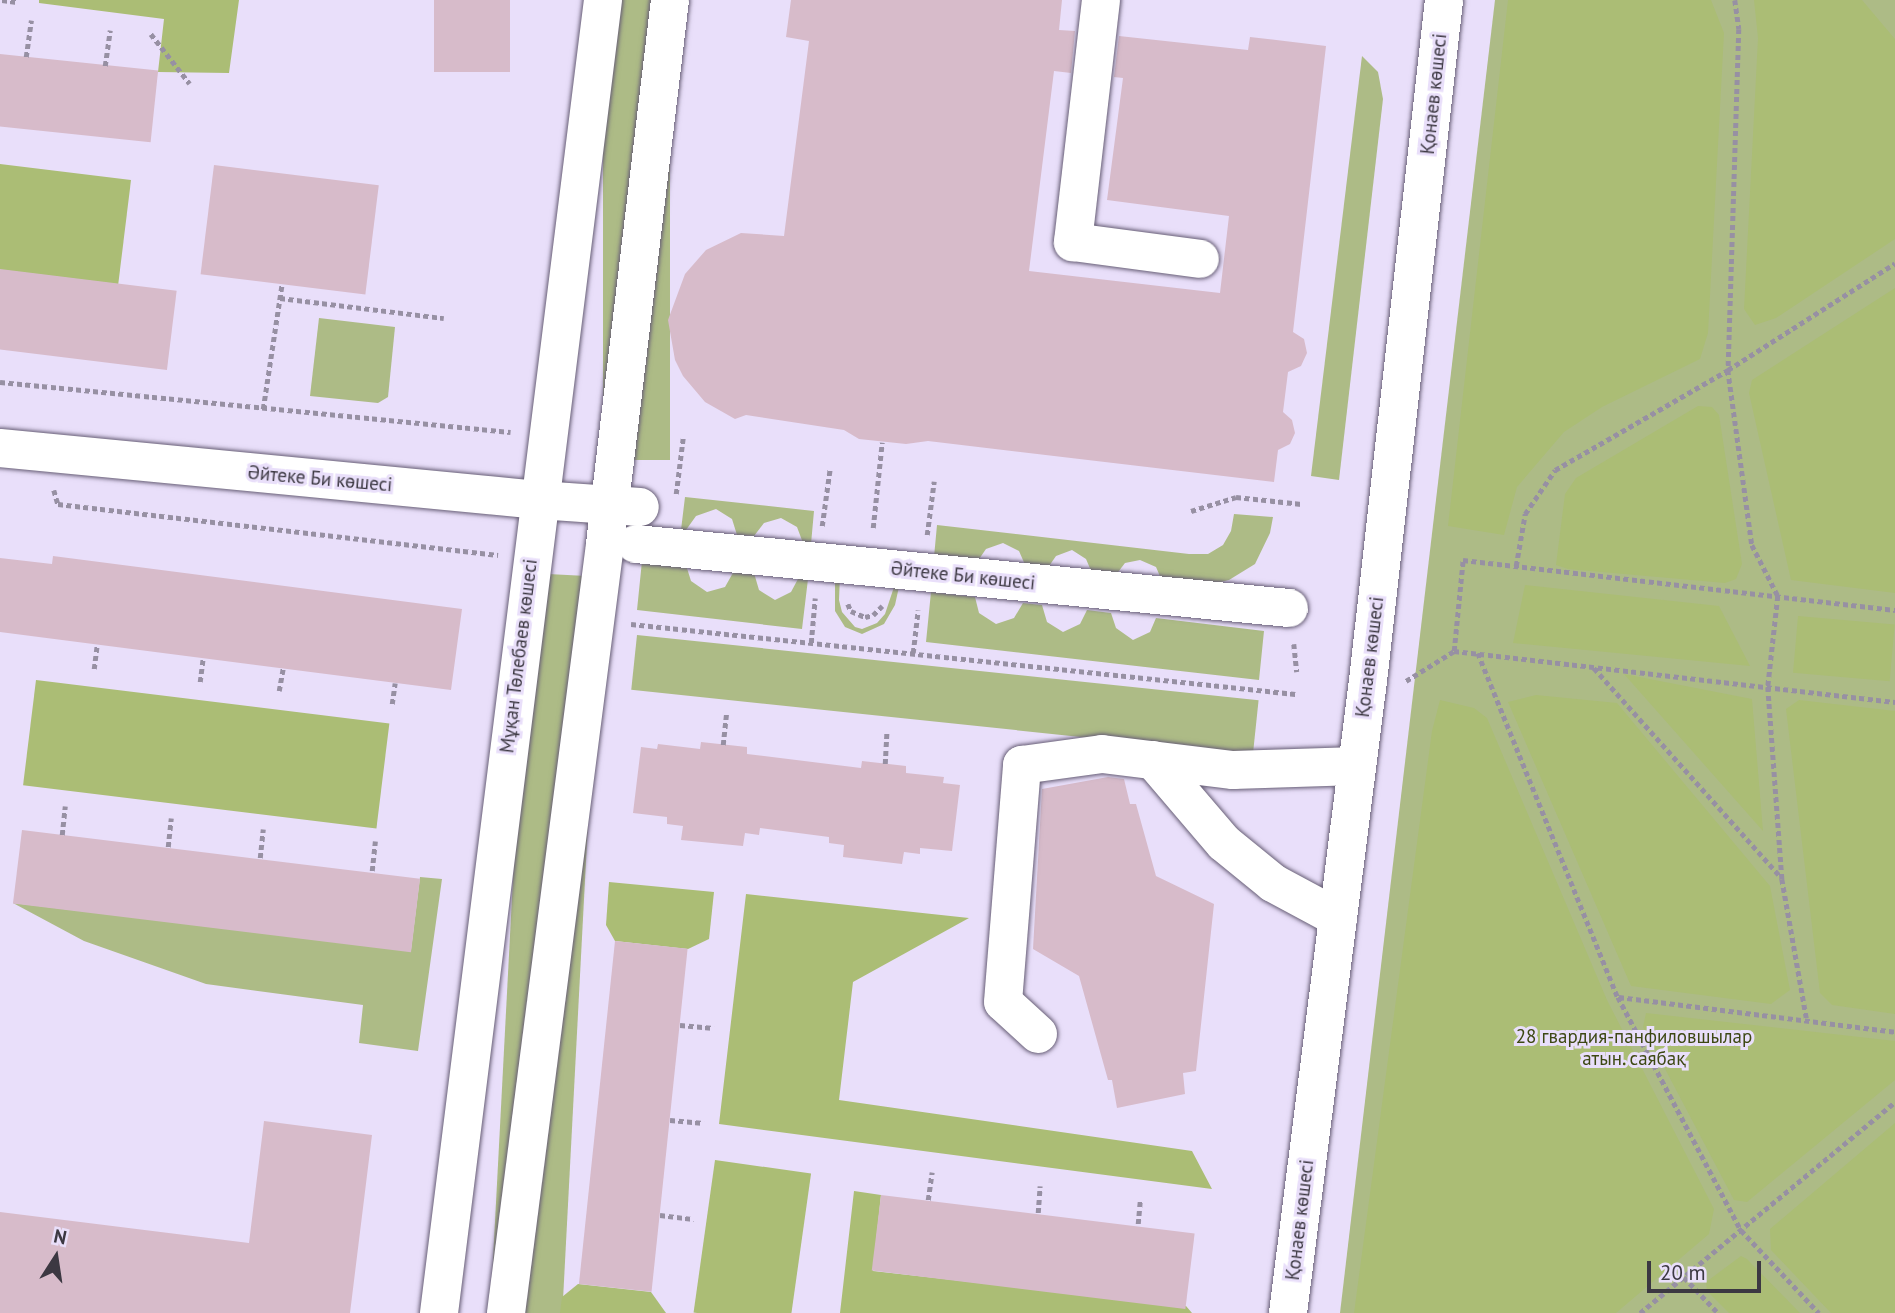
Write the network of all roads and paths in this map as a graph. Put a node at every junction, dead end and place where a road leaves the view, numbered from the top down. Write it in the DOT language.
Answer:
graph roads {
  1 [pos="2,0"];
  2 [pos="603,0"];
  3 [pos="670,0"];
  4 [pos="1101,0"];
  5 [pos="1444,0"];
  6 [pos="1735,0"];
  7 [pos="18,2"];
  8 [pos="30,20"];
  9 [pos="110,30"];
  10 [pos="151,34"];
  11 [pos="26,57"];
  12 [pos="105,66"];
  13 [pos="190,84"];
  14 [pos="1200,259"];
  15 [pos="1895,263"];
  16 [pos="282,284"];
  17 [pos="280,298"];
  18 [pos="444,318"];
  19 [pos="1728,370"];
  20 [pos="0,382"];
  21 [pos="263,409"];
  22 [pos="511,432"];
  23 [pos="683,438"];
  24 [pos="882,442"];
  25 [pos="0,448"];
  26 [pos="42,453"];
  27 [pos="830,468"];
  28 [pos="934,481"];
  29 [pos="676,495"];
  30 [pos="539,500"];
  31 [pos="1302,504"];
  32 [pos="875,509"];
  33 [pos="1191,511"];
  34 [pos="824,516"];
  35 [pos="629,518"];
  36 [pos="928,524"];
  37 [pos="504,555"];
  38 [pos="1516,566"];
  39 [pos="1778,596"];
  40 [pos="1289,608"];
  41 [pos="1895,610"];
  42 [pos="627,623"];
  43 [pos="97,644"];
  44 [pos="1454,651"];
  45 [pos="1478,653"];
  46 [pos="203,658"];
  47 [pos="1593,667"];
  48 [pos="283,668"];
  49 [pos="94,669"];
  50 [pos="200,682"];
  51 [pos="395,682"];
  52 [pos="1400,685"];
  53 [pos="1768,687"];
  54 [pos="279,691"];
  55 [pos="1295,694"];
  56 [pos="1895,702"];
  57 [pos="392,704"];
  58 [pos="726,714"];
  59 [pos="887,731"];
  60 [pos="723,745"];
  61 [pos="1153,760"];
  62 [pos="885,764"];
  63 [pos="1357,766"];
  64 [pos="65,806"];
  65 [pos="172,818"];
  66 [pos="263,829"];
  67 [pos="62,835"];
  68 [pos="375,841"];
  69 [pos="168,847"];
  70 [pos="260,858"];
  71 [pos="372,871"];
  72 [pos="1782,879"];
  73 [pos="1338,918"];
  74 [pos="1618,997"];
  75 [pos="1807,1021"];
  76 [pos="680,1025"];
  77 [pos="714,1028"];
  78 [pos="1895,1032"];
  79 [pos="1038,1034"];
  80 [pos="1895,1102"];
  81 [pos="670,1120"];
  82 [pos="704,1123"];
  83 [pos="932,1172"];
  84 [pos="1040,1186"];
  85 [pos="1140,1199"];
  86 [pos="928,1200"];
  87 [pos="1038,1213"];
  88 [pos="660,1214"];
  89 [pos="694,1219"];
  90 [pos="1138,1224"];
  91 [pos="1741,1230"];
  92 [pos="1684,1277"];
  93 [pos="439,1313"];
  94 [pos="506,1313"];
  95 [pos="1288,1313"];
  96 [pos="1640,1313"];
  97 [pos="1718,1313"];
  98 [pos="1819,1313"];
  1 -- 7 [label="path"];
  2 -- 30 [label="street, Мұқан Төлебаев көшесі"];
  3 -- 35 [label="street"];
  4 -- 14 [label="street"];
  5 -- 63 [label="street, Қонаев көшесі"];
  6 -- 19 [label="path"];
  8 -- 11 [label="path"];
  9 -- 12 [label="path"];
  10 -- 13 [label="path"];
  15 -- 19 [label="path"];
  16 -- 17 [label="path"];
  17 -- 18 [label="path"];
  17 -- 21 [label="path"];
  19 -- 38 [label="path"];
  19 -- 39 [label="path"];
  20 -- 21 [label="path"];
  21 -- 22 [label="path"];
  23 -- 29 [label="path"];
  24 -- 32 [label="path"];
  25 -- 26 [label="street, Әйтеке Би көшесі"];
  26 -- 30 [label="street, Әйтеке Би көшесі"];
  26 -- 37 [label="path"];
  27 -- 34 [label="path"];
  28 -- 36 [label="path"];
  30 -- 35 [label="street, Әйтеке Би көшесі"];
  30 -- 93 [label="street, Мұқан Төлебаев көшесі"];
  31 -- 33 [label="path"];
  35 -- 40 [label="street, Әйтеке Би көшесі"];
  35 -- 94 [label="street"];
  38 -- 39 [label="path"];
  38 -- 44 [label="path"];
  39 -- 41 [label="path"];
  39 -- 53 [label="path"];
  42 -- 55 [label="path"];
  43 -- 49 [label="path"];
  44 -- 45 [label="path"];
  44 -- 52 [label="path"];
  45 -- 47 [label="path"];
  45 -- 74 [label="path"];
  46 -- 50 [label="path"];
  47 -- 53 [label="path"];
  47 -- 72 [label="path"];
  48 -- 54 [label="path"];
  51 -- 57 [label="path"];
  53 -- 56 [label="path"];
  53 -- 72 [label="path"];
  58 -- 60 [label="path"];
  59 -- 62 [label="path"];
  61 -- 63 [label="street"];
  61 -- 73 [label="street"];
  61 -- 79 [label="street"];
  63 -- 73 [label="street, Қонаев көшесі"];
  64 -- 67 [label="path"];
  65 -- 69 [label="path"];
  66 -- 70 [label="path"];
  68 -- 71 [label="path"];
  72 -- 75 [label="path"];
  73 -- 95 [label="street, Қонаев көшесі"];
  74 -- 75 [label="path"];
  74 -- 91 [label="path"];
  75 -- 78 [label="path"];
  76 -- 77 [label="path"];
  80 -- 91 [label="path"];
  81 -- 82 [label="path"];
  83 -- 86 [label="path"];
  84 -- 87 [label="path"];
  85 -- 90 [label="path"];
  88 -- 89 [label="path"];
  91 -- 92 [label="path"];
  91 -- 98 [label="path"];
  92 -- 96 [label="path"];
  92 -- 97 [label="path"];
}
